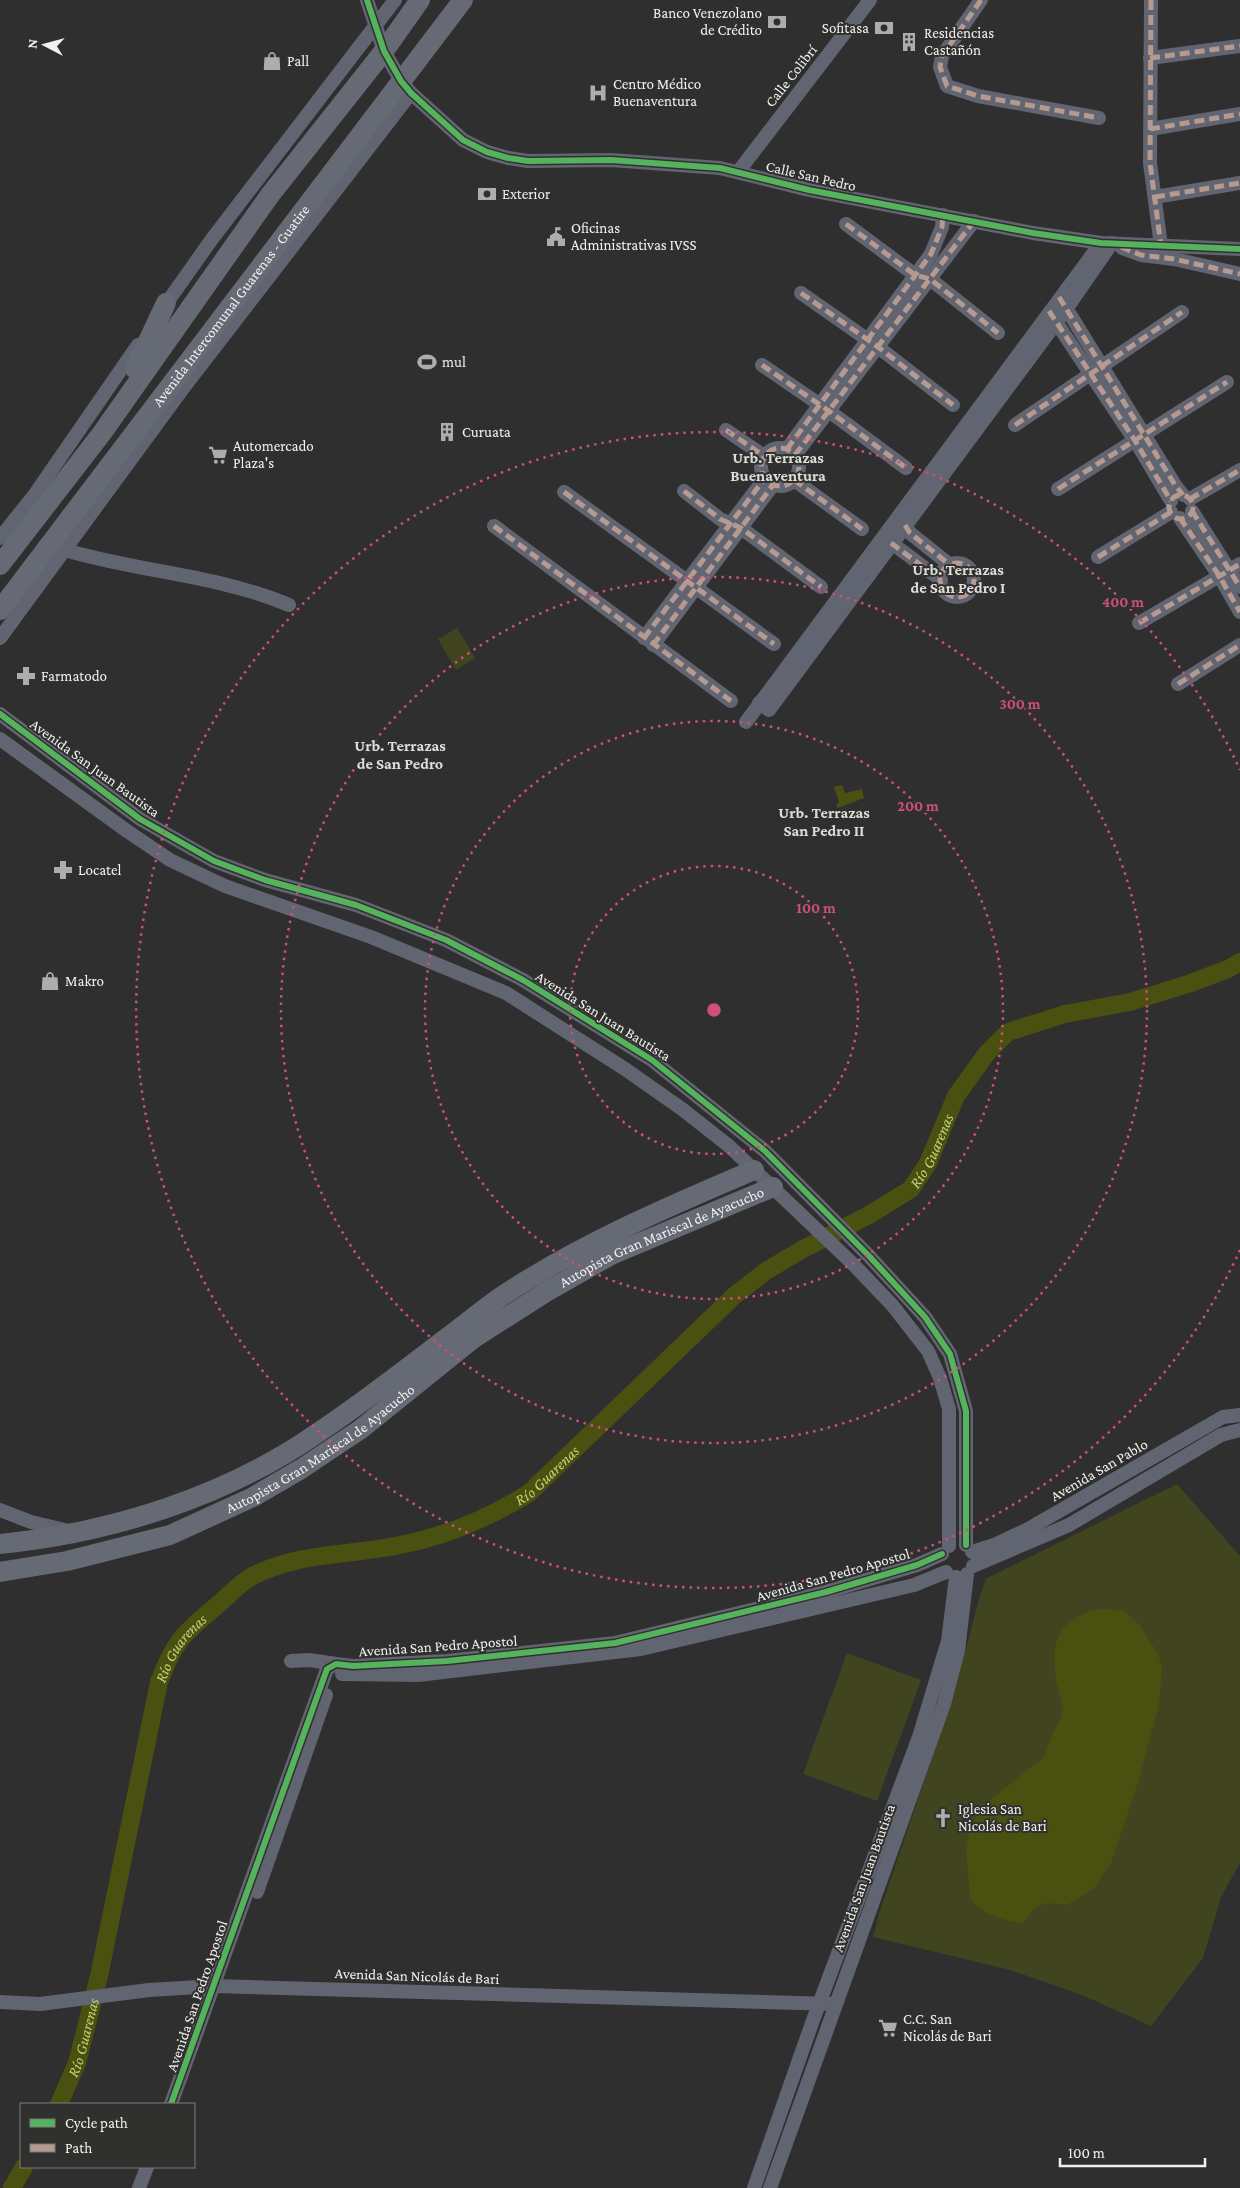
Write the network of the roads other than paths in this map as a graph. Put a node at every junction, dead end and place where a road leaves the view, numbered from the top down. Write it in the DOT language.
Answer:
graph roads {
  1 [pos="367,0"];
  2 [pos="396,0"];
  3 [pos="420,0"];
  4 [pos="463,0"];
  5 [pos="870,0"];
  6 [pos="981,0"];
  7 [pos="1151,0"];
  8 [pos="377,25"];
  9 [pos="1240,46"];
  10 [pos="384,51"];
  11 [pos="1150,58"];
  12 [pos="406,87"];
  13 [pos="1240,114"];
  14 [pos="1099,118"];
  15 [pos="388,122"];
  16 [pos="1150,129"];
  17 [pos="738,172"];
  18 [pos="1240,183"];
  19 [pos="1155,197"];
  20 [pos="943,215"];
  21 [pos="974,221"];
  22 [pos="846,224"];
  23 [pos="1110,243"];
  24 [pos="1161,246"];
  25 [pos="1240,248"];
  26 [pos="1240,274"];
  27 [pos="915,275"];
  28 [pos="930,279"];
  29 [pos="801,293"];
  30 [pos="166,303"];
  31 [pos="1063,303"];
  32 [pos="1182,312"];
  33 [pos="1052,317"];
  34 [pos="998,333"];
  35 [pos="872,343"];
  36 [pos="762,366"];
  37 [pos="1096,369"];
  38 [pos="1227,382"];
  39 [pos="953,405"];
  40 [pos="824,408"];
  41 [pos="1015,424"];
  42 [pos="726,430"];
  43 [pos="102,433"];
  44 [pos="1140,439"];
  45 [pos="791,452"];
  46 [pos="764,456"];
  47 [pos="906,468"];
  48 [pos="1240,470"];
  49 [pos="794,480"];
  50 [pos="769,482"];
  51 [pos="1058,490"];
  52 [pos="684,491"];
  53 [pos="564,492"];
  54 [pos="1181,506"];
  55 [pos="736,525"];
  56 [pos="904,525"];
  57 [pos="494,526"];
  58 [pos="862,530"];
  59 [pos="0,538"];
  60 [pos="889,539"];
  61 [pos="65,550"];
  62 [pos="1098,557"];
  63 [pos="0,565"];
  64 [pos="1230,570"];
  65 [pos="691,584"];
  66 [pos="821,587"];
  67 [pos="1240,587"];
  68 [pos="289,605"];
  69 [pos="0,610"];
  70 [pos="1240,612"];
  71 [pos="1139,623"];
  72 [pos="0,638"];
  73 [pos="649,641"];
  74 [pos="774,644"];
  75 [pos="1240,645"];
  76 [pos="1178,684"];
  77 [pos="731,701"];
  78 [pos="0,714"];
  79 [pos="746,722"];
  80 [pos="0,738"];
  81 [pos="779,1166"];
  82 [pos="754,1170"];
  83 [pos="773,1187"];
  84 [pos="1240,1415"];
  85 [pos="1240,1430"];
  86 [pos="0,1510"];
  87 [pos="75,1532"];
  88 [pos="0,1544"];
  89 [pos="945,1550"];
  90 [pos="963,1564"];
  91 [pos="0,1572"];
  92 [pos="291,1662"];
  93 [pos="336,1664"];
  94 [pos="327,1679"];
  95 [pos="219,1986"];
  96 [pos="0,2002"];
  97 [pos="820,2004"];
  98 [pos="835,2004"];
  99 [pos="171,2103"];
  100 [pos="180,2103"];
  101 [pos="147,2168"];
  102 [pos="156,2168"];
  103 [pos="139,2188"];
  104 [pos="148,2188"];
  105 [pos="754,2188"];
  106 [pos="770,2188"];
  1 -- 8 [label="street, Calle San Pedro"];
  2 -- 8 [label="street"];
  3 -- 10 [label="highway, Avenida Intercomunal Guarenas - Guatire"];
  4 -- 12 [label="highway, Avenida Intercomunal Guarenas - Guatire"];
  5 -- 17 [label="street, Calle Colibrí"];
  6 -- 14 [label="street"];
  7 -- 11 [label="street"];
  8 -- 10 [label="street, Calle San Pedro"];
  8 -- 30 [label="street"];
  9 -- 11 [label="street"];
  10 -- 12 [label="street, Calle San Pedro"];
  10 -- 43 [label="highway, Avenida Intercomunal Guarenas - Guatire"];
  11 -- 16 [label="street"];
  12 -- 15 [label="highway"];
  12 -- 17 [label="street, Calle San Pedro"];
  12 -- 69 [label="highway, Avenida Intercomunal Guarenas - Guatire"];
  13 -- 16 [label="street"];
  15 -- 61 [label="street, Avenida Intercomunal Guarenas - Guatire"];
  16 -- 19 [label="street"];
  17 -- 20 [label="street, Calle San Pedro"];
  18 -- 19 [label="street"];
  19 -- 24 [label="street"];
  20 -- 21 [label="street, Calle San Pedro"];
  20 -- 27 [label="street"];
  21 -- 23 [label="street, Calle San Pedro"];
  21 -- 28 [label="street"];
  22 -- 27 [label="street"];
  23 -- 24 [label="street, Calle San Pedro"];
  23 -- 26 [label="street"];
  23 -- 31 [label="street"];
  24 -- 25 [label="street, Calle San Pedro"];
  27 -- 28 [label="street"];
  27 -- 35 [label="street"];
  28 -- 34 [label="street"];
  28 -- 35 [label="street"];
  29 -- 35 [label="street"];
  30 -- 43 [label="highway"];
  30 -- 59 [label="street"];
  31 -- 33 [label="street"];
  31 -- 37 [label="street"];
  32 -- 37 [label="street"];
  33 -- 37 [label="street"];
  33 -- 56 [label="street"];
  33 -- 60 [label="street"];
  35 -- 39 [label="street"];
  35 -- 40 [label="street"];
  36 -- 40 [label="street"];
  37 -- 41 [label="street"];
  37 -- 44 [label="street"];
  38 -- 44 [label="street"];
  40 -- 45 [label="street"];
  40 -- 47 [label="street"];
  42 -- 46 [label="street"];
  43 -- 63 [label="highway, Avenida Intercomunal Guarenas - Guatire"];
  44 -- 51 [label="street"];
  44 -- 54 [label="street"];
  45 -- 46 [label="street"];
  45 -- 49 [label="street"];
  46 -- 50 [label="street"];
  48 -- 54 [label="street"];
  49 -- 50 [label="street"];
  49 -- 58 [label="street"];
  50 -- 55 [label="street"];
  52 -- 55 [label="street"];
  53 -- 65 [label="street"];
  54 -- 62 [label="street"];
  54 -- 64 [label="street"];
  55 -- 65 [label="street"];
  55 -- 66 [label="street"];
  56 -- 60 [label="street"];
  56 -- 60 [label="street"];
  57 -- 73 [label="street"];
  60 -- 79 [label="street"];
  61 -- 68 [label="street"];
  61 -- 72 [label="street, Avenida Intercomunal Guarenas - Guatire"];
  64 -- 67 [label="street"];
  64 -- 70 [label="street"];
  64 -- 71 [label="street"];
  65 -- 73 [label="street"];
  65 -- 74 [label="street"];
  73 -- 77 [label="street"];
  75 -- 76 [label="street"];
  78 -- 81 [label="street, Avenida San Juan Bautista"];
  80 -- 82 [label="street, Avenida San Juan Bautista"];
  81 -- 82 [label="street, Autopista Gran Mariscal de Ayacucho"];
  81 -- 83 [label="street, Autopista Gran Mariscal de Ayacucho"];
  81 -- 90 [label="street, Avenida San Juan Bautista"];
  82 -- 83 [label="street, Avenida San Juan Bautista"];
  82 -- 87 [label="highway, Autopista Gran Mariscal de Ayacucho"];
  83 -- 89 [label="street, Avenida San Juan Bautista"];
  83 -- 91 [label="highway, Autopista Gran Mariscal de Ayacucho"];
  84 -- 90 [label="street, Avenida San Pablo"];
  85 -- 90 [label="street, Avenida San Pablo"];
  86 -- 87 [label="street"];
  87 -- 88 [label="highway, Autopista Gran Mariscal de Ayacucho"];
  89 -- 90 [label="street"];
  89 -- 90 [label="street, Avenida San Juan Bautista"];
  89 -- 93 [label="street, Avenida San Pedro Apostol"];
  90 -- 94 [label="street, Avenida San Pedro Apostol"];
  90 -- 97 [label="street, Avenida San Juan Bautista"];
  90 -- 98 [label="street, Avenida San Juan Bautista"];
  92 -- 93 [label="street"];
  93 -- 94 [label="street, Avenida San Pedro Apostol"];
  94 -- 95 [label="street, Avenida San Pedro Apostol"];
  95 -- 96 [label="street, Avenida San Nicolás de Bari"];
  95 -- 97 [label="street, Avenida San Nicolás de Bari"];
  95 -- 99 [label="street, Avenida San Pedro Apostol"];
  95 -- 100 [label="street, Avenida San Pedro Apostol"];
  97 -- 98 [label="street, Avenida San Nicolás de Bari"];
  97 -- 105 [label="street, Avenida San Juan Bautista"];
  98 -- 106 [label="street, Avenida San Juan Bautista"];
  101 -- 103 [label="street"];
  102 -- 104 [label="street"];
}
